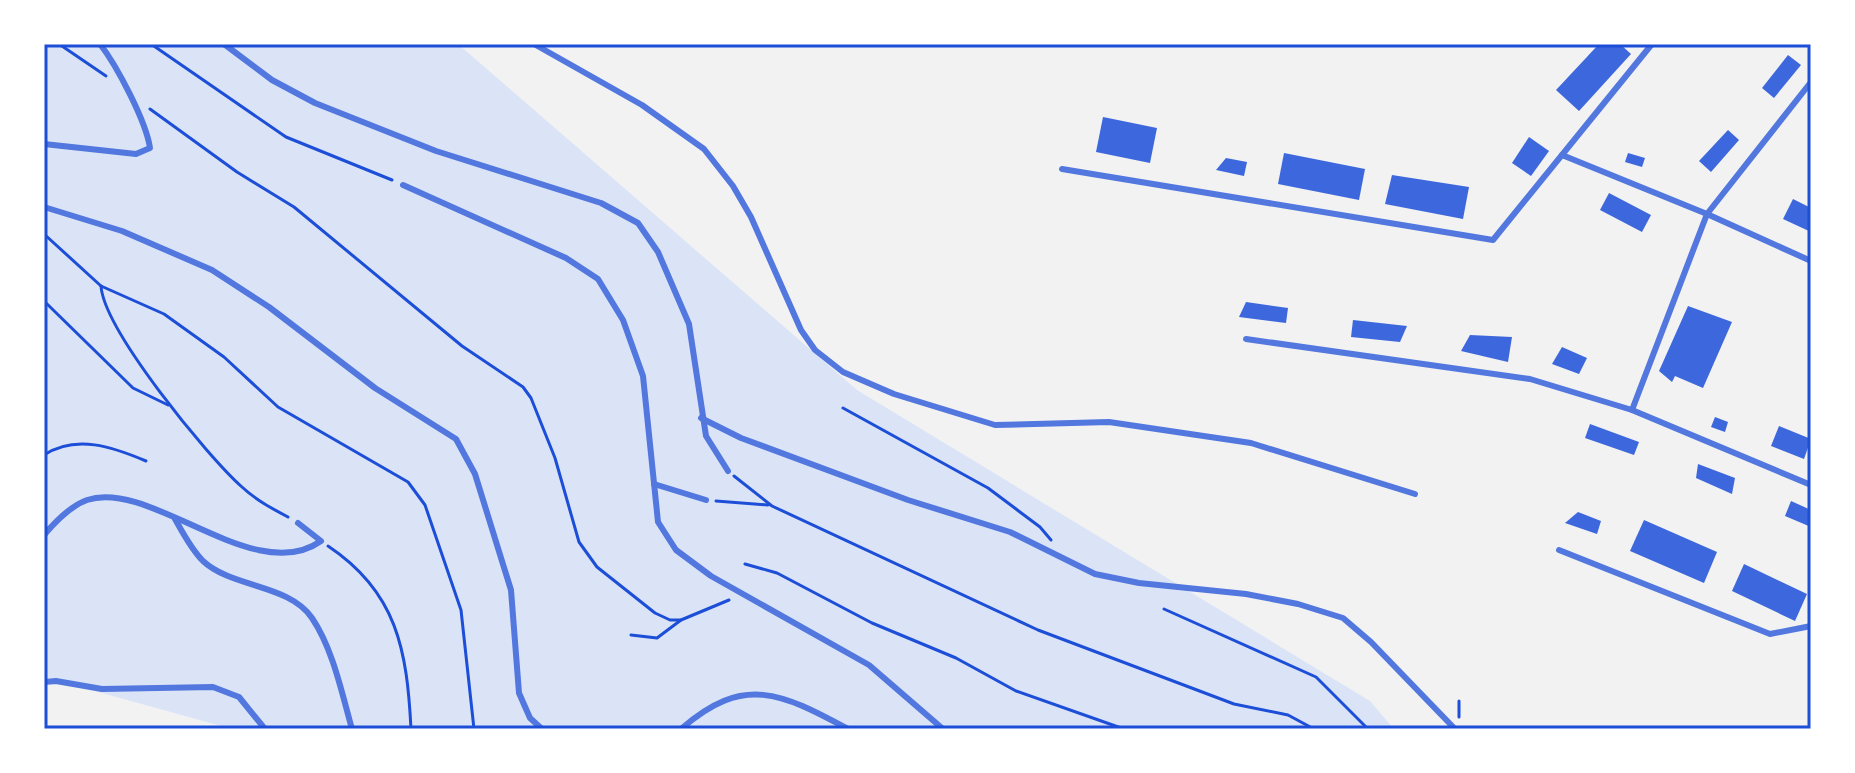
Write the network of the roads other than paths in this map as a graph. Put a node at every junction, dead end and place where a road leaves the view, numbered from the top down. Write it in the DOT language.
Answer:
graph roads {
  1 [pos="100,44"];
  2 [pos="224,44"];
  3 [pos="534,44"];
  4 [pos="1652,44"];
  5 [pos="1811,82"];
  6 [pos="44,144"];
  7 [pos="1562,155"];
  8 [pos="1062,169"];
  9 [pos="403,185"];
  10 [pos="44,207"];
  11 [pos="1707,214"];
  12 [pos="1811,261"];
  13 [pos="1246,339"];
  14 [pos="1632,410"];
  15 [pos="701,418"];
  16 [pos="728,471"];
  17 [pos="654,484"];
  18 [pos="1811,485"];
  19 [pos="1415,494"];
  20 [pos="706,500"];
  21 [pos="175,519"];
  22 [pos="298,523"];
  23 [pos="44,535"];
  24 [pos="1559,550"];
  25 [pos="1811,626"];
  26 [pos="44,682"];
  27 [pos="265,729"];
  28 [pos="352,729"];
  29 [pos="542,729"];
  30 [pos="681,729"];
  31 [pos="848,729"];
  32 [pos="943,729"];
  33 [pos="1455,729"];
  1 -- 6 [label="street"];
  2 -- 15 [label="street"];
  3 -- 19 [label="street"];
  4 -- 7 [label="street"];
  5 -- 11 [label="street"];
  7 -- 8 [label="street"];
  7 -- 11 [label="street"];
  9 -- 17 [label="street"];
  10 -- 29 [label="street"];
  11 -- 12 [label="street"];
  11 -- 14 [label="street"];
  13 -- 14 [label="street"];
  14 -- 18 [label="street"];
  15 -- 16 [label="street"];
  15 -- 33 [label="street"];
  17 -- 20 [label="street"];
  17 -- 32 [label="street"];
  21 -- 22 [label="street"];
  21 -- 23 [label="street"];
  21 -- 28 [label="street"];
  24 -- 25 [label="street"];
  26 -- 27 [label="street"];
  30 -- 31 [label="street"];
}
